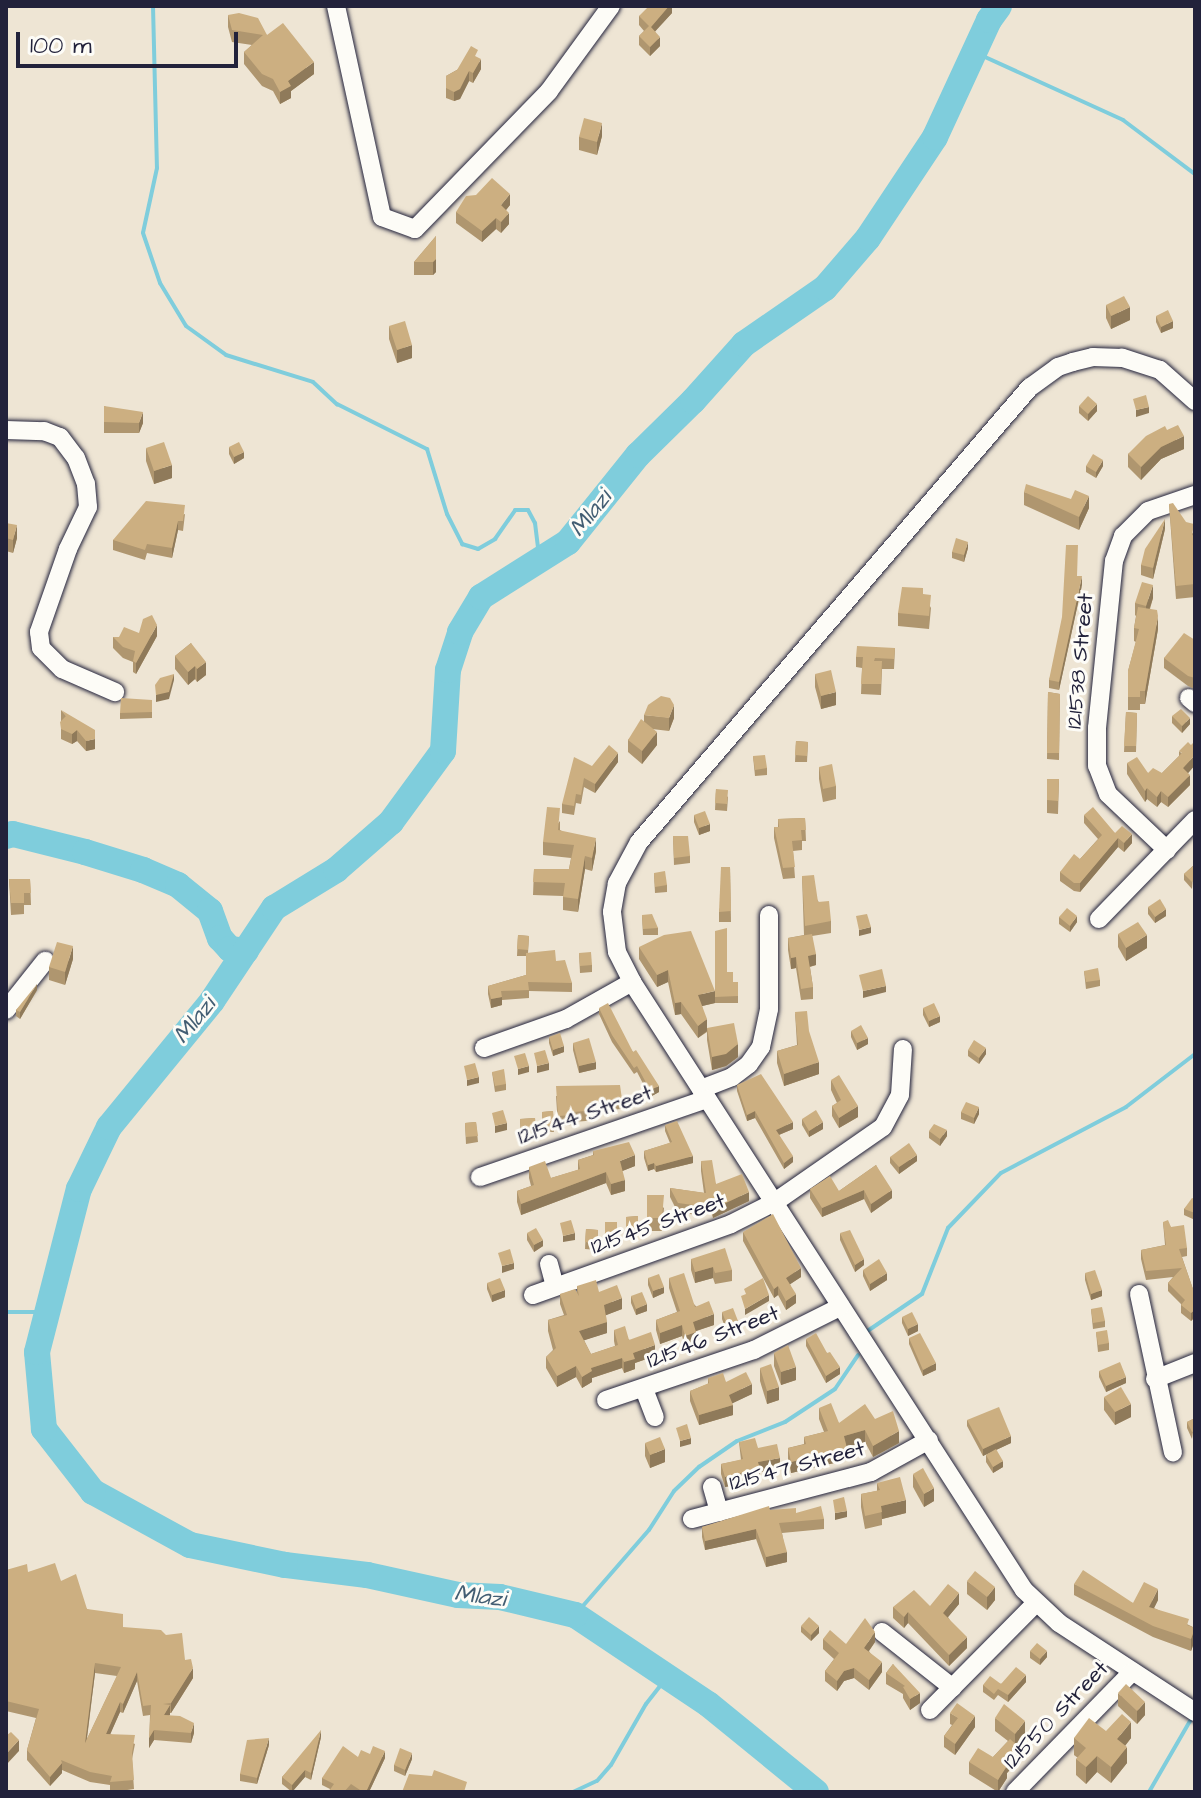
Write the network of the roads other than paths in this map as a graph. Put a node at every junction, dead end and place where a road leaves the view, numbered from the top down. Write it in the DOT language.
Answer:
graph roads {
  1 [pos="336,6"];
  2 [pos="611,6"];
  3 [pos="1195,401"];
  4 [pos="6,430"];
  5 [pos="1195,495"];
  6 [pos="115,692"];
  7 [pos="1195,820"];
  8 [pos="1167,850"];
  9 [pos="769,915"];
  10 [pos="1099,919"];
  11 [pos="45,961"];
  12 [pos="632,982"];
  13 [pos="6,1010"];
  14 [pos="484,1048"];
  15 [pos="903,1049"];
  16 [pos="704,1094"];
  17 [pos="480,1177"];
  18 [pos="775,1202"];
  19 [pos="549,1264"];
  20 [pos="555,1286"];
  21 [pos="1139,1294"];
  22 [pos="533,1295"];
  23 [pos="840,1307"];
  24 [pos="1195,1363"];
  25 [pos="1155,1379"];
  26 [pos="644,1389"];
  27 [pos="606,1400"];
  28 [pos="655,1417"];
  29 [pos="929,1440"];
  30 [pos="1173,1452"];
  31 [pos="712,1487"];
  32 [pos="719,1512"];
  33 [pos="692,1519"];
  34 [pos="1035,1604"];
  35 [pos="882,1632"];
  36 [pos="1132,1672"];
  37 [pos="953,1688"];
  38 [pos="930,1710"];
  39 [pos="1195,1712"];
  40 [pos="1015,1792"];
  1 -- 2 [label="street"];
  3 -- 12 [label="street"];
  4 -- 6 [label="street"];
  5 -- 8 [label="street, 121538 Street"];
  7 -- 8 [label="street"];
  8 -- 10 [label="street"];
  9 -- 16 [label="street, 121544 Street"];
  11 -- 13 [label="street"];
  12 -- 14 [label="street"];
  12 -- 16 [label="street"];
  15 -- 18 [label="street, 121545 Street"];
  16 -- 17 [label="street, 121544 Street"];
  16 -- 18 [label="street"];
  18 -- 20 [label="street, 121545 Street"];
  18 -- 23 [label="street"];
  19 -- 20 [label="street"];
  20 -- 22 [label="street, 121545 Street"];
  21 -- 25 [label="street"];
  23 -- 26 [label="street, 121546 Street"];
  23 -- 29 [label="street"];
  24 -- 25 [label="street"];
  25 -- 30 [label="street"];
  26 -- 27 [label="street, 121546 Street"];
  26 -- 28 [label="street, 121546 Street"];
  29 -- 32 [label="street, 121547 Street"];
  29 -- 34 [label="street"];
  31 -- 32 [label="street, 121547 Street"];
  32 -- 33 [label="street, 121547 Street"];
  34 -- 36 [label="street"];
  34 -- 37 [label="street"];
  35 -- 37 [label="street"];
  36 -- 39 [label="street"];
  36 -- 40 [label="street, 121550 Street"];
  37 -- 38 [label="street"];
}
